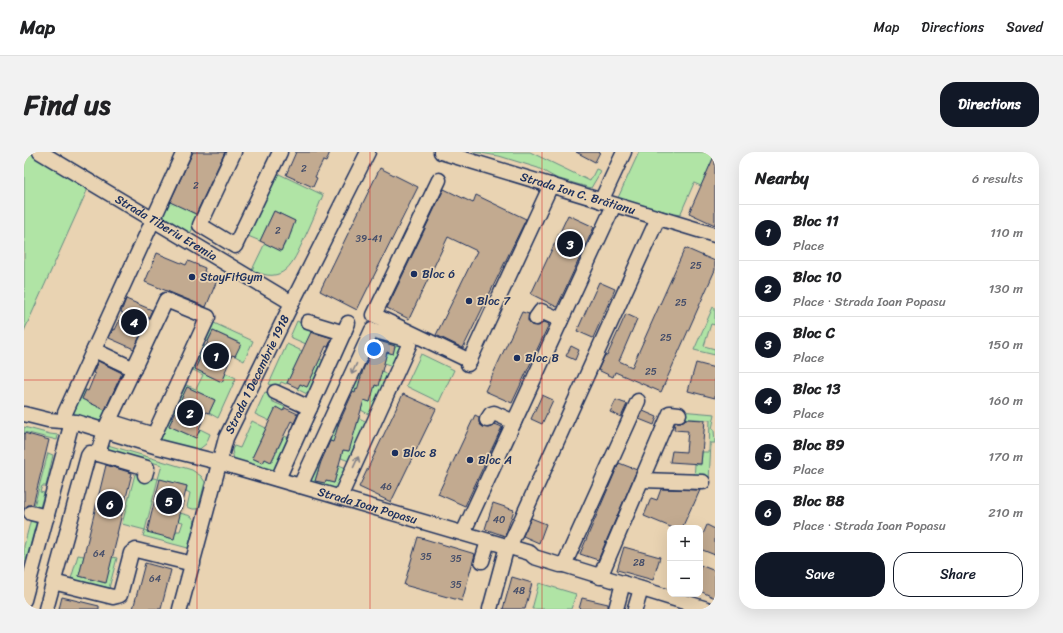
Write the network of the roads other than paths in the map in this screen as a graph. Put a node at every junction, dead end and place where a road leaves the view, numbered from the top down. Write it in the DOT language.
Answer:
graph roads {
  1 [pos="40,152"];
  2 [pos="184,152"];
  3 [pos="234,152"];
  4 [pos="280,152"];
  5 [pos="368,152"];
  6 [pos="441,152"];
  7 [pos="624,152"];
  8 [pos="439,180"];
  9 [pos="551,186"];
  10 [pos="608,203"];
  11 [pos="658,218"];
  12 [pos="153,220"];
  13 [pos="715,235"];
  14 [pos="218,236"];
  15 [pos="209,253"];
  16 [pos="292,302"];
  17 [pos="374,316"];
  18 [pos="536,318"];
  19 [pos="561,320"];
  20 [pos="308,322"];
  21 [pos="372,330"];
  22 [pos="94,350"];
  23 [pos="134,369"];
  24 [pos="276,392"];
  25 [pos="638,401"];
  26 [pos="310,408"];
  27 [pos="24,414"];
  28 [pos="679,414"];
  29 [pos="69,418"];
  30 [pos="487,420"];
  31 [pos="514,422"];
  32 [pos="106,426"];
  33 [pos="98,454"];
  34 [pos="218,462"];
  35 [pos="145,476"];
  36 [pos="278,479"];
  37 [pos="642,480"];
  38 [pos="703,482"];
  39 [pos="300,486"];
  40 [pos="340,497"];
  41 [pos="31,513"];
  42 [pos="47,517"];
  43 [pos="463,533"];
  44 [pos="488,541"];
  45 [pos="508,547"];
  46 [pos="482,561"];
  47 [pos="193,564"];
  48 [pos="564,565"];
  49 [pos="600,576"];
  50 [pos="53,582"];
  51 [pos="623,583"];
  52 [pos="641,589"];
  53 [pos="667,594"];
  54 [pos="25,595"];
  55 [pos="677,597"];
  56 [pos="46,609"];
  57 [pos="180,609"];
  58 [pos="490,609"];
  59 [pos="616,609"];
  60 [pos="635,609"];
  61 [pos="707,609"];
  1 -- 12 [label="street, Strada Tiberiu Eremia"];
  2 -- 12 [label="street"];
  3 -- 14 [label="street"];
  4 -- 14 [label="street"];
  5 -- 16 [label="street, Strada 1 Decembrie 1918"];
  6 -- 9 [label="street, Strada Ion C. Brătianu"];
  7 -- 10 [label="street"];
  8 -- 17 [label="street"];
  9 -- 10 [label="street, Strada Ion C. Brătianu"];
  9 -- 17 [label="street"];
  10 -- 11 [label="street, Strada Ion C. Brătianu"];
  10 -- 19 [label="street"];
  11 -- 13 [label="street, Strada Ion C. Brătianu"];
  11 -- 45 [label="street"];
  12 -- 15 [label="street, Strada Tiberiu Eremia"];
  12 -- 22 [label="street"];
  14 -- 15 [label="street"];
  15 -- 16 [label="street, Strada Tiberiu Eremia"];
  16 -- 34 [label="street, Strada 1 Decembrie 1918"];
  17 -- 21 [label="street"];
  18 -- 19 [label="street"];
  19 -- 31 [label="street"];
  20 -- 26 [label="street"];
  21 -- 39 [label="street, one-way"];
  40 -- 21 [label="street, one-way"];
  22 -- 23 [label="street"];
  22 -- 29 [label="street"];
  23 -- 32 [label="street"];
  23 -- 32 [label="street"];
  24 -- 26 [label="street"];
  25 -- 48 [label="street"];
  26 -- 36 [label="street"];
  27 -- 29 [label="street, Strada Ioan Popasu"];
  28 -- 37 [label="street"];
  29 -- 32 [label="street, Strada Ioan Popasu"];
  29 -- 42 [label="street"];
  30 -- 31 [label="street"];
  31 -- 43 [label="street"];
  32 -- 33 [label="street"];
  32 -- 34 [label="street, Strada Ioan Popasu"];
  33 -- 35 [label="street"];
  33 -- 50 [label="street"];
  34 -- 36 [label="street, Strada Ioan Popasu"];
  34 -- 47 [label="street, Strada 1 Decembrie 1918"];
  36 -- 39 [label="street, Strada Ioan Popasu"];
  37 -- 38 [label="street"];
  37 -- 49 [label="street"];
  39 -- 40 [label="street, Strada Ioan Popasu"];
  40 -- 43 [label="street, Strada Ioan Popasu"];
  41 -- 42 [label="street"];
  42 -- 54 [label="street"];
  43 -- 44 [label="street, Strada Ioan Popasu"];
  44 -- 45 [label="street, Strada Ioan Popasu"];
  44 -- 46 [label="street"];
  45 -- 48 [label="street, Strada Ioan Popasu"];
  45 -- 58 [label="street"];
  47 -- 50 [label="street"];
  47 -- 57 [label="street, Strada 1 Decembrie 1918"];
  48 -- 49 [label="street, Strada Ioan Popasu"];
  49 -- 51 [label="street, Strada Ioan Popasu"];
  50 -- 56 [label="street"];
  51 -- 52 [label="street, Strada Ioan Popasu"];
  51 -- 59 [label="street"];
  52 -- 53 [label="street, Strada Ioan Popasu"];
  52 -- 60 [label="street"];
  55 -- 61 [label="street, Strada Ioan Popasu"];
}
